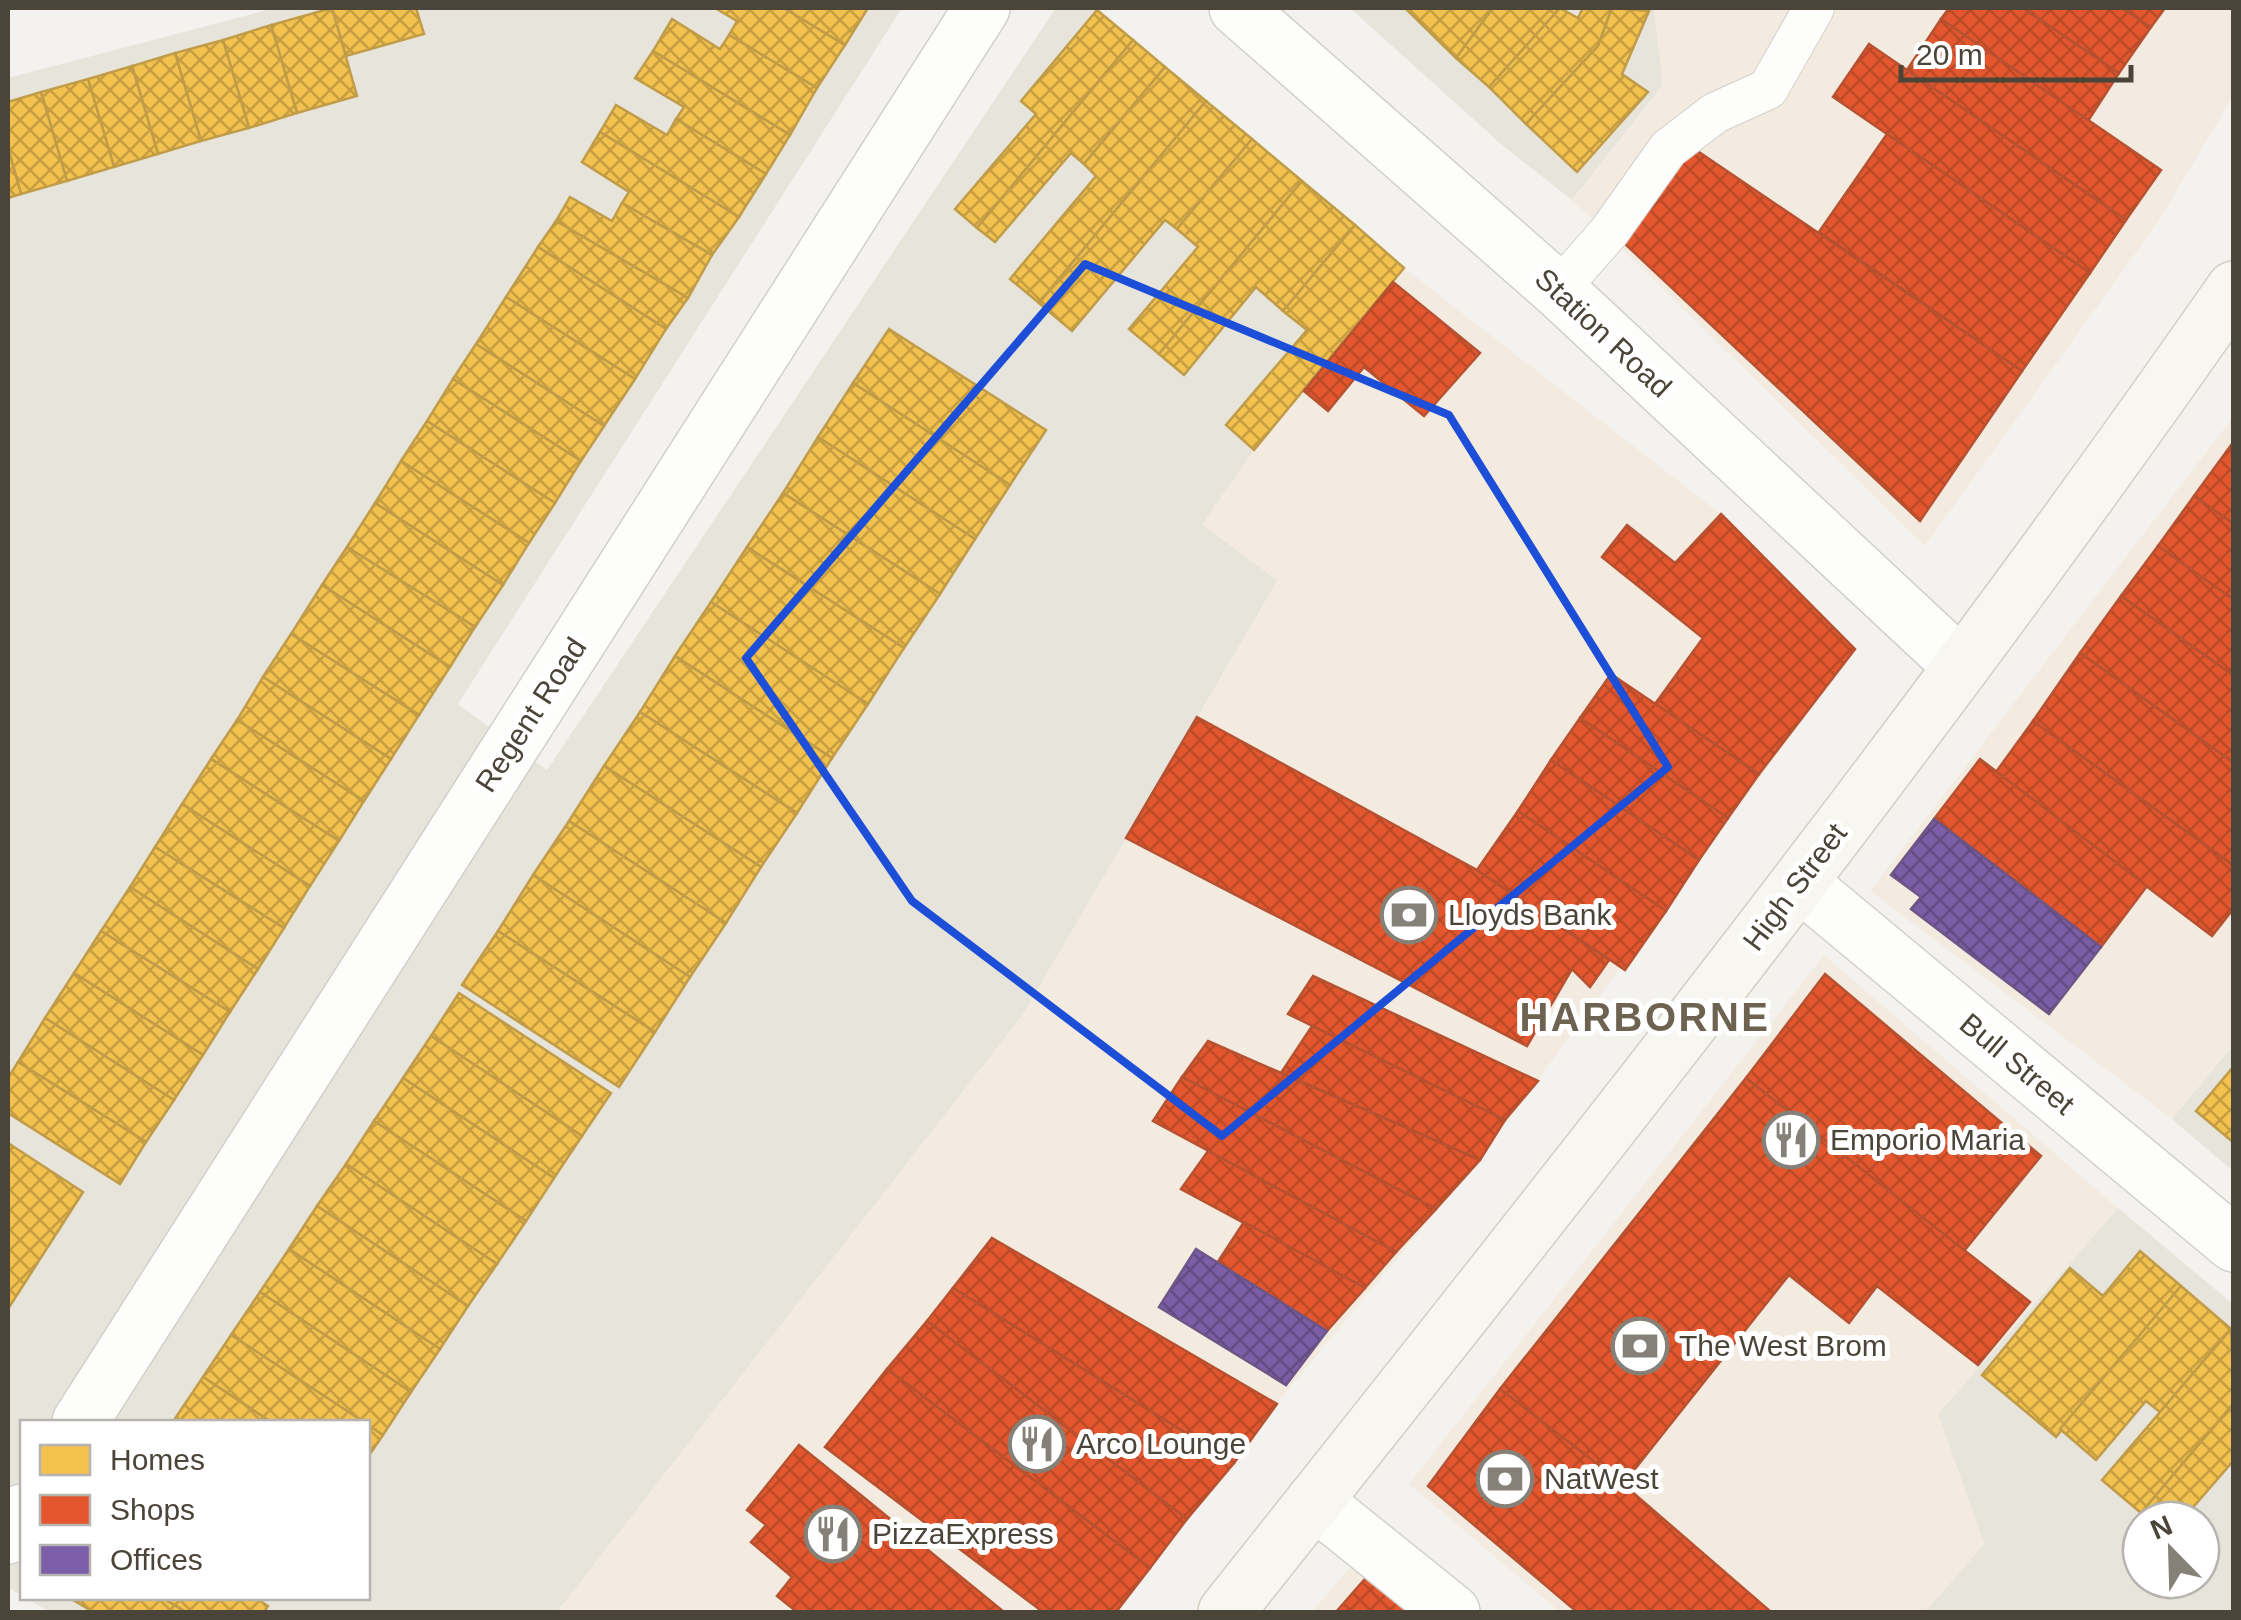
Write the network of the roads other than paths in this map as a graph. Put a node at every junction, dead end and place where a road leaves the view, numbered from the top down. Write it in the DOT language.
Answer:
graph roads {
  1 [pos="982,8"];
  2 [pos="1238,8"];
  3 [pos="1814,8"];
  4 [pos="2234,289"];
  5 [pos="1558,290"];
  6 [pos="1961,666"];
  7 [pos="1800,883"];
  8 [pos="2234,1244"];
  9 [pos="81,1420"];
  10 [pos="1314,1501"];
  11 [pos="1226,1612"];
  12 [pos="1452,1612"];
  1 -- 9 [label="street, Regent Road"];
  2 -- 5 [label="street, Station Road"];
  3 -- 5 [label="lane"];
  4 -- 6 [label="main road, High Street"];
  5 -- 6 [label="street, Station Road"];
  6 -- 7 [label="main road, High Street"];
  7 -- 8 [label="street, Bull Street"];
  7 -- 10 [label="main road, High Street"];
  10 -- 11 [label="main road, High Street"];
  10 -- 12 [label="street"];
}
